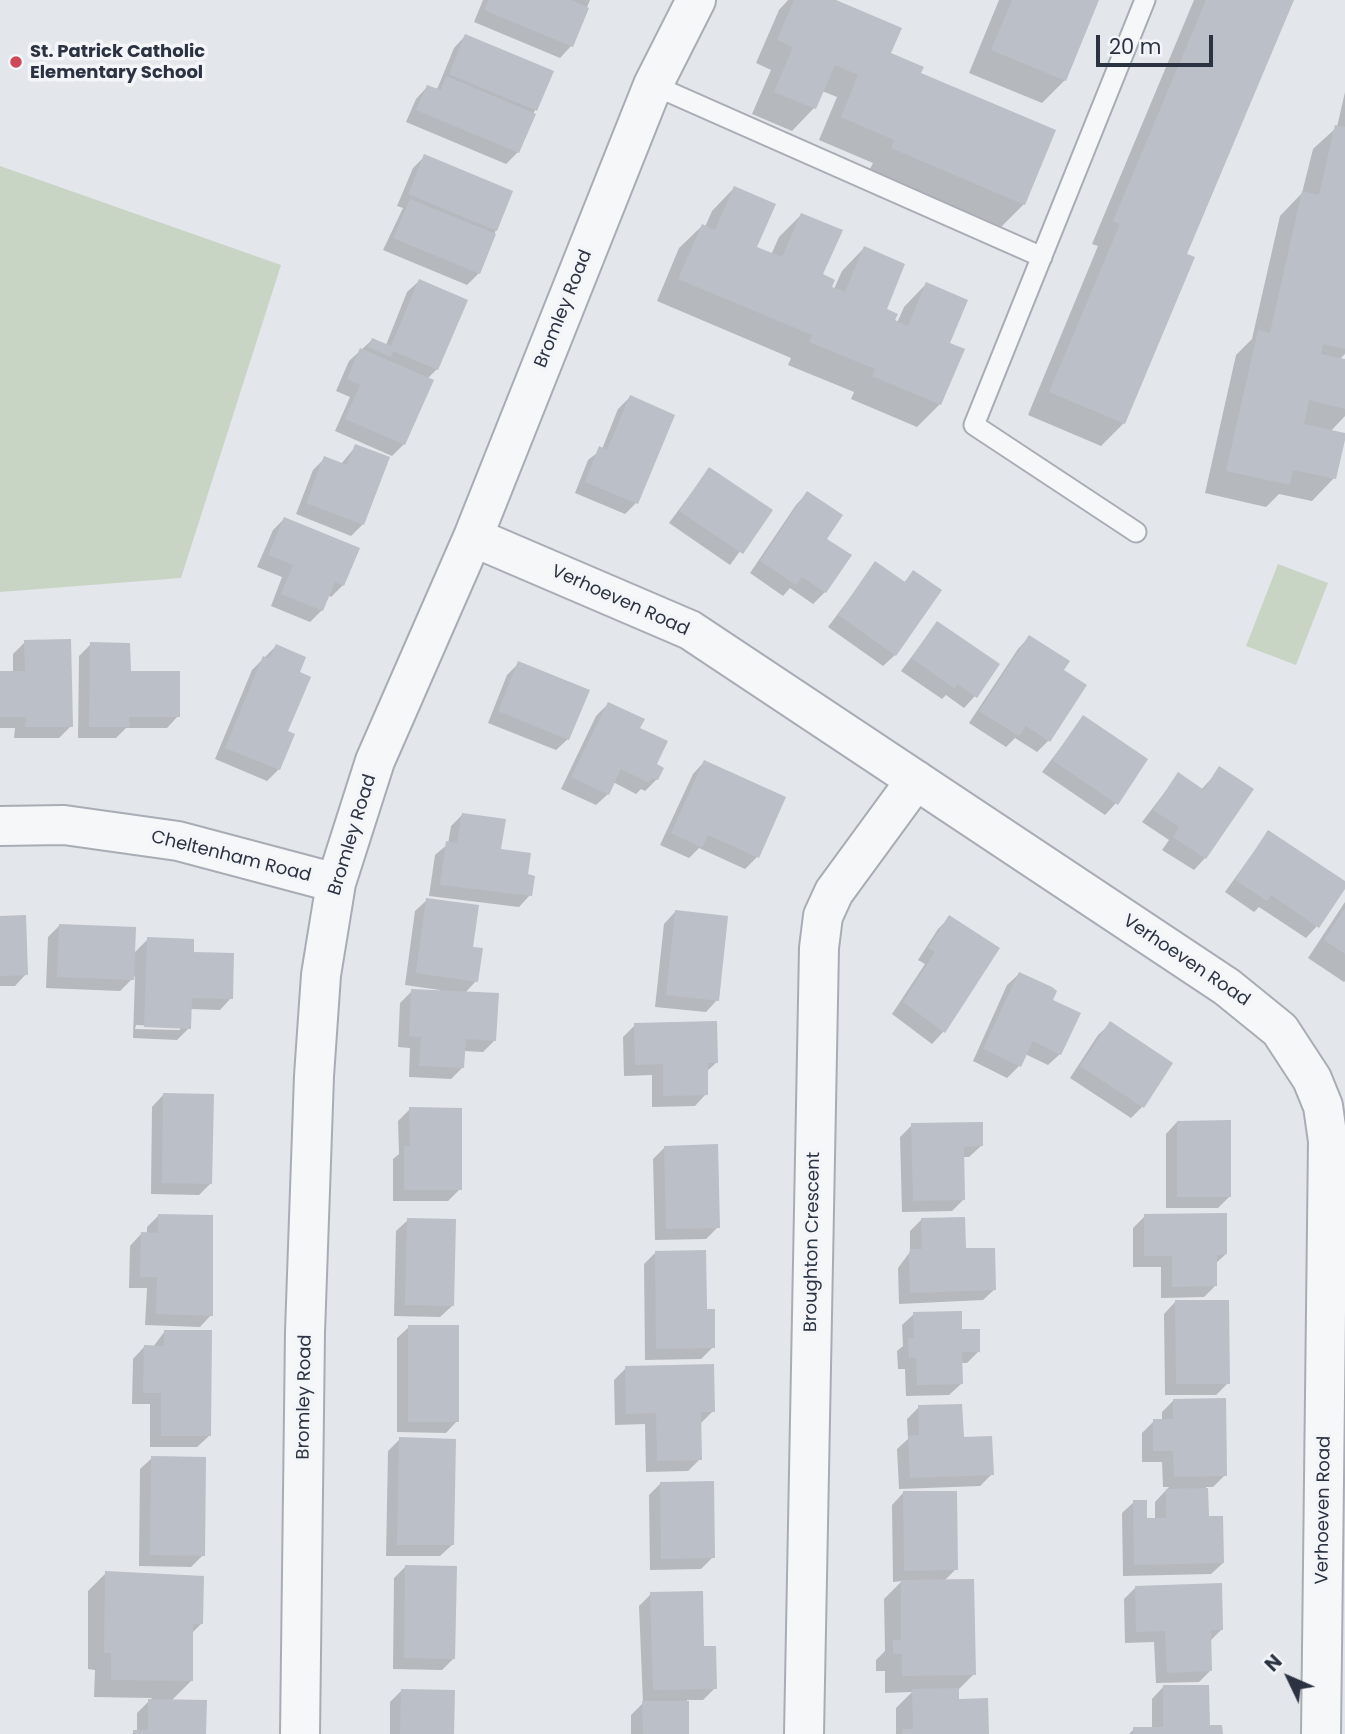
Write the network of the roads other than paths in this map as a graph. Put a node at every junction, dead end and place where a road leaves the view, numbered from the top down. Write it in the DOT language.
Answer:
graph roads {
  1 [pos="696,0"];
  2 [pos="1145,0"];
  3 [pos="653,85"];
  4 [pos="1042,257"];
  5 [pos="1136,533"];
  6 [pos="473,537"];
  7 [pos="916,780"];
  8 [pos="0,826"];
  9 [pos="336,883"];
  10 [pos="1336,1325"];
  11 [pos="300,1734"];
  12 [pos="804,1734"];
  13 [pos="1321,1734"];
  1 -- 3 [label="street, Bromley Road"];
  2 -- 4 [label="lane"];
  3 -- 4 [label="lane"];
  3 -- 6 [label="street, Bromley Road"];
  4 -- 5 [label="lane"];
  6 -- 7 [label="street, Verhoeven Road"];
  6 -- 9 [label="street, Bromley Road"];
  7 -- 10 [label="street, Verhoeven Road"];
  7 -- 12 [label="street, Broughton Crescent"];
  8 -- 9 [label="street, Cheltenham Road"];
  9 -- 11 [label="street, Bromley Road"];
  10 -- 13 [label="street, Verhoeven Road"];
}
